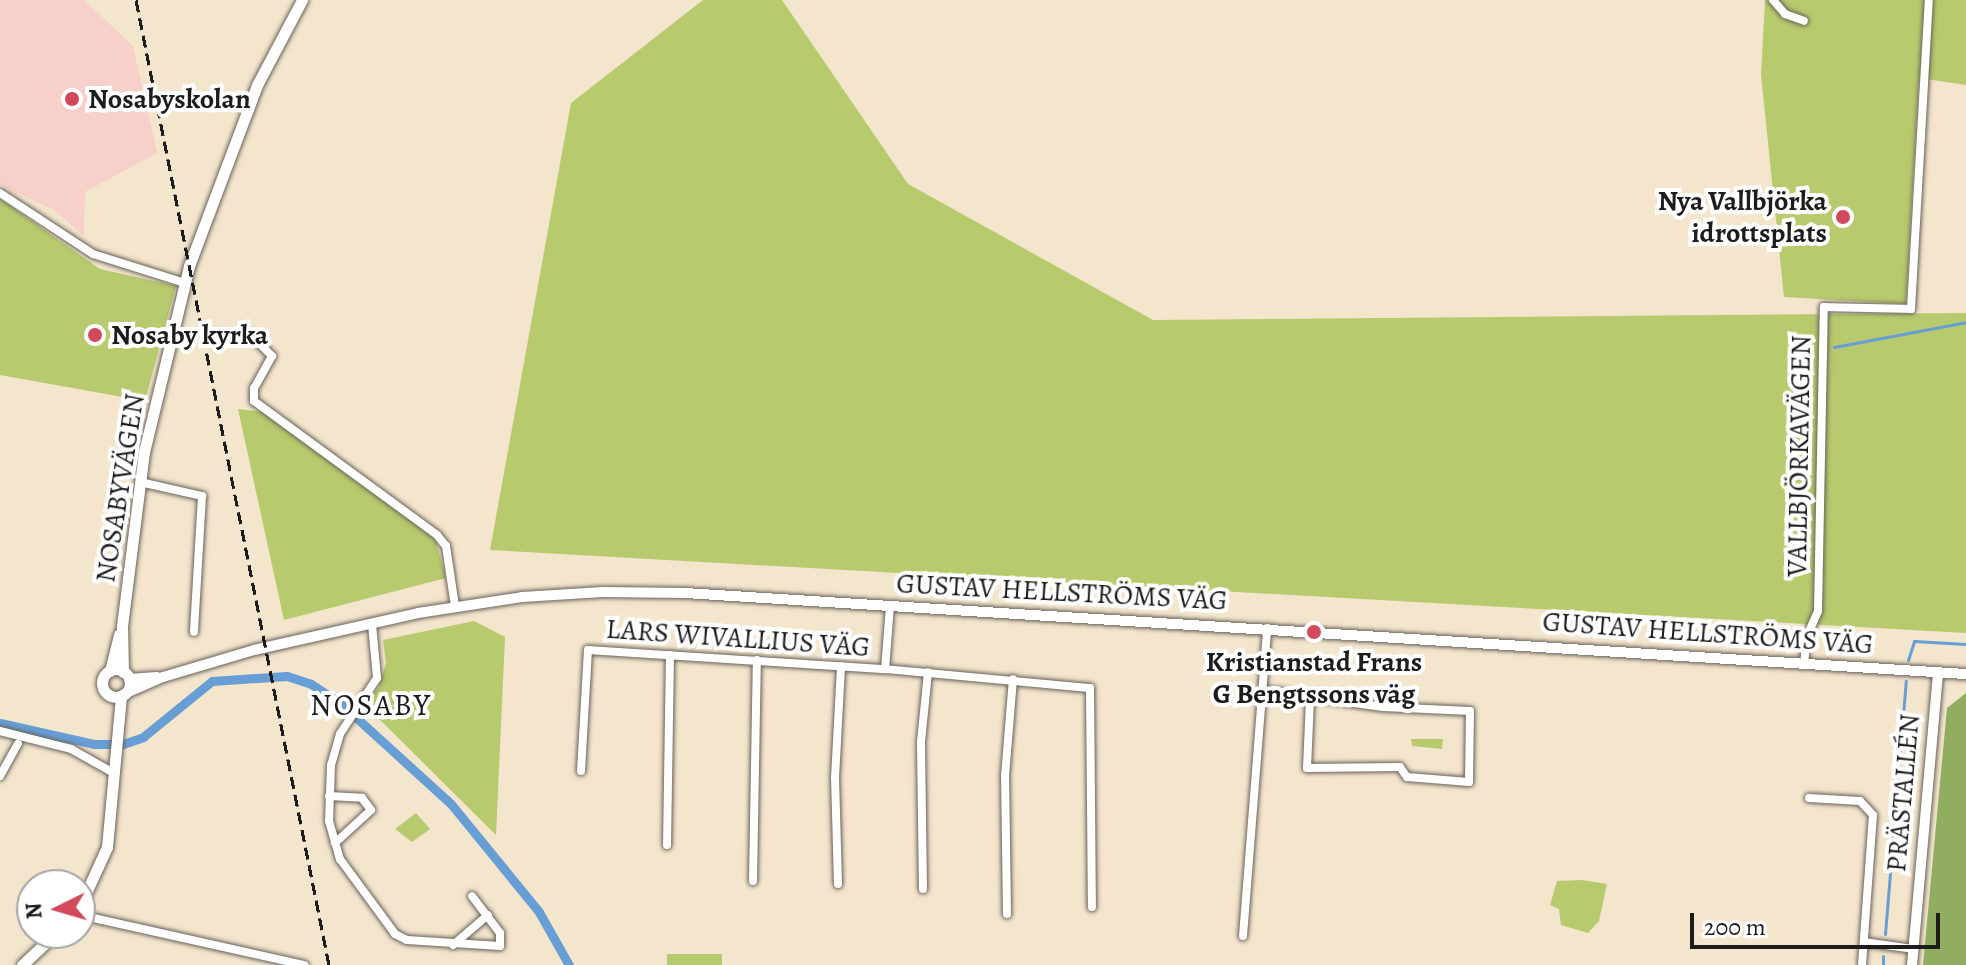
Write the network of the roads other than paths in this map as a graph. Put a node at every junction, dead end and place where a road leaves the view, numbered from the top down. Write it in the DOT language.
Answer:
graph roads {
  1 [pos="302,0"];
  2 [pos="1773,0"];
  3 [pos="1929,0"];
  4 [pos="1804,21"];
  5 [pos="0,193"];
  6 [pos="185,283"];
  7 [pos="251,335"];
  8 [pos="140,482"];
  9 [pos="455,606"];
  10 [pos="890,606"];
  11 [pos="372,624"];
  12 [pos="1267,628"];
  13 [pos="194,632"];
  14 [pos="670,655"];
  15 [pos="757,660"];
  16 [pos="1804,664"];
  17 [pos="841,666"];
  18 [pos="885,669"];
  19 [pos="928,672"];
  20 [pos="1938,673"];
  21 [pos="121,674"];
  22 [pos="1966,674"];
  23 [pos="163,677"];
  24 [pos="1013,679"];
  25 [pos="1262,690"];
  26 [pos="106,693"];
  27 [pos="122,695"];
  28 [pos="1310,698"];
  29 [pos="0,731"];
  30 [pos="114,739"];
  31 [pos="18,744"];
  32 [pos="581,771"];
  33 [pos="112,772"];
  34 [pos="0,776"];
  35 [pos="329,796"];
  36 [pos="1809,798"];
  37 [pos="335,843"];
  38 [pos="667,845"];
  39 [pos="96,877"];
  40 [pos="753,881"];
  41 [pos="838,884"];
  42 [pos="923,889"];
  43 [pos="472,896"];
  44 [pos="1092,907"];
  45 [pos="1007,914"];
  46 [pos="488,915"];
  47 [pos="96,919"];
  48 [pos="1243,936"];
  49 [pos="1864,942"];
  50 [pos="453,945"];
  51 [pos="39,949"];
  52 [pos="1913,949"];
  53 [pos="243,953"];
  54 [pos="22,965"];
  55 [pos="245,965"];
  56 [pos="304,965"];
  57 [pos="1862,965"];
  58 [pos="1912,965"];
  1 -- 6 [label="main road, NOSABYVÄGEN"];
  2 -- 4 [label="street"];
  3 -- 16 [label="street, VALLBJÖRKAVÄGEN"];
  5 -- 6 [label="street"];
  6 -- 8 [label="main road, NOSABYVÄGEN"];
  7 -- 9 [label="street"];
  8 -- 13 [label="street"];
  8 -- 21 [label="main road, NOSABYVÄGEN"];
  9 -- 10 [label="street, GUSTAV HELLSTRÖMS VÄG"];
  9 -- 11 [label="street, GUSTAV HELLSTRÖMS VÄG"];
  10 -- 12 [label="street, GUSTAV HELLSTRÖMS VÄG"];
  10 -- 18 [label="street, LARS WIVALLIUS VÄG"];
  11 -- 23 [label="street, GUSTAV HELLSTRÖMS VÄG"];
  11 -- 35 [label="street"];
  12 -- 16 [label="street, GUSTAV HELLSTRÖMS VÄG"];
  12 -- 25 [label="street"];
  14 -- 15 [label="street, LARS WIVALLIUS VÄG"];
  14 -- 32 [label="street, LARS WIVALLIUS VÄG"];
  14 -- 38 [label="street"];
  15 -- 17 [label="street, LARS WIVALLIUS VÄG"];
  15 -- 40 [label="street"];
  16 -- 20 [label="street, GUSTAV HELLSTRÖMS VÄG"];
  17 -- 18 [label="street, LARS WIVALLIUS VÄG"];
  17 -- 41 [label="street"];
  18 -- 19 [label="street, LARS WIVALLIUS VÄG"];
  19 -- 24 [label="street, LARS WIVALLIUS VÄG"];
  19 -- 42 [label="street"];
  20 -- 22 [label="street, GUSTAV HELLSTRÖMS VÄG"];
  20 -- 52 [label="street, PRÄSTALLÉN"];
  21 -- 23 [label="street, GUSTAV HELLSTRÖMS VÄG"];
  21 -- 26 [label="main road"];
  21 -- 27 [label="main road"];
  23 -- 27 [label="street, GUSTAV HELLSTRÖMS VÄG"];
  24 -- 44 [label="street, LARS WIVALLIUS VÄG"];
  24 -- 45 [label="street"];
  25 -- 28 [label="street"];
  25 -- 48 [label="street"];
  26 -- 27 [label="main road"];
  26 -- 30 [label="main road"];
  27 -- 30 [label="main road"];
  28 -- 28 [label="street"];
  29 -- 33 [label="street"];
  30 -- 33 [label="main road"];
  31 -- 34 [label="street"];
  33 -- 39 [label="main road"];
  35 -- 37 [label="street"];
  35 -- 37 [label="street"];
  36 -- 49 [label="street"];
  37 -- 50 [label="street"];
  43 -- 46 [label="street"];
  46 -- 50 [label="street"];
  46 -- 50 [label="street"];
  47 -- 53 [label="street"];
  49 -- 52 [label="street"];
  49 -- 57 [label="street"];
  51 -- 54 [label="main road"];
  52 -- 58 [label="street, PRÄSTALLÉN"];
  53 -- 55 [label="street"];
  53 -- 56 [label="street"];
}
